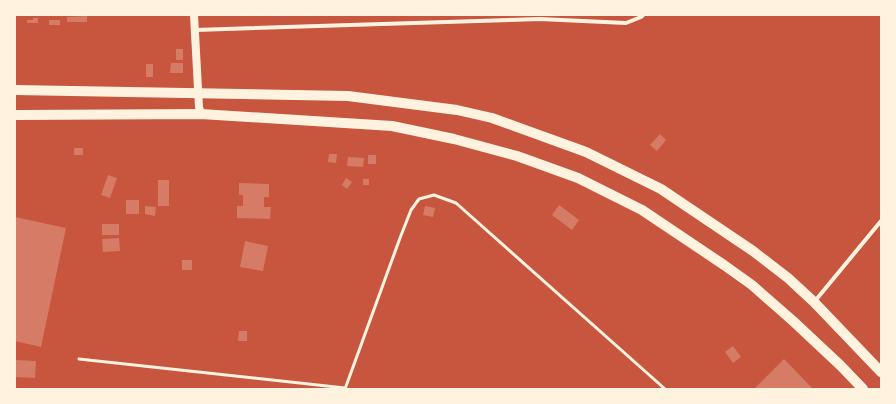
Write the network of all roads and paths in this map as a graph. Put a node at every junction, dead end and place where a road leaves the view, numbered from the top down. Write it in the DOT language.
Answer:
graph roads {
  1 [pos="194,15"];
  2 [pos="642,15"];
  3 [pos="195,30"];
  4 [pos="15,90"];
  5 [pos="201,114"];
  6 [pos="15,115"];
  7 [pos="881,221"];
  8 [pos="814,302"];
  9 [pos="79,359"];
  10 [pos="881,372"];
  11 [pos="345,388"];
  12 [pos="665,389"];
  13 [pos="863,389"];
  1 -- 3 [label="main road"];
  2 -- 3 [label="street"];
  3 -- 5 [label="main road"];
  4 -- 8 [label="main road"];
  5 -- 6 [label="main road"];
  5 -- 13 [label="main road"];
  7 -- 8 [label="street"];
  8 -- 10 [label="main road"];
  9 -- 11 [label="lane"];
  11 -- 12 [label="lane"];
}
